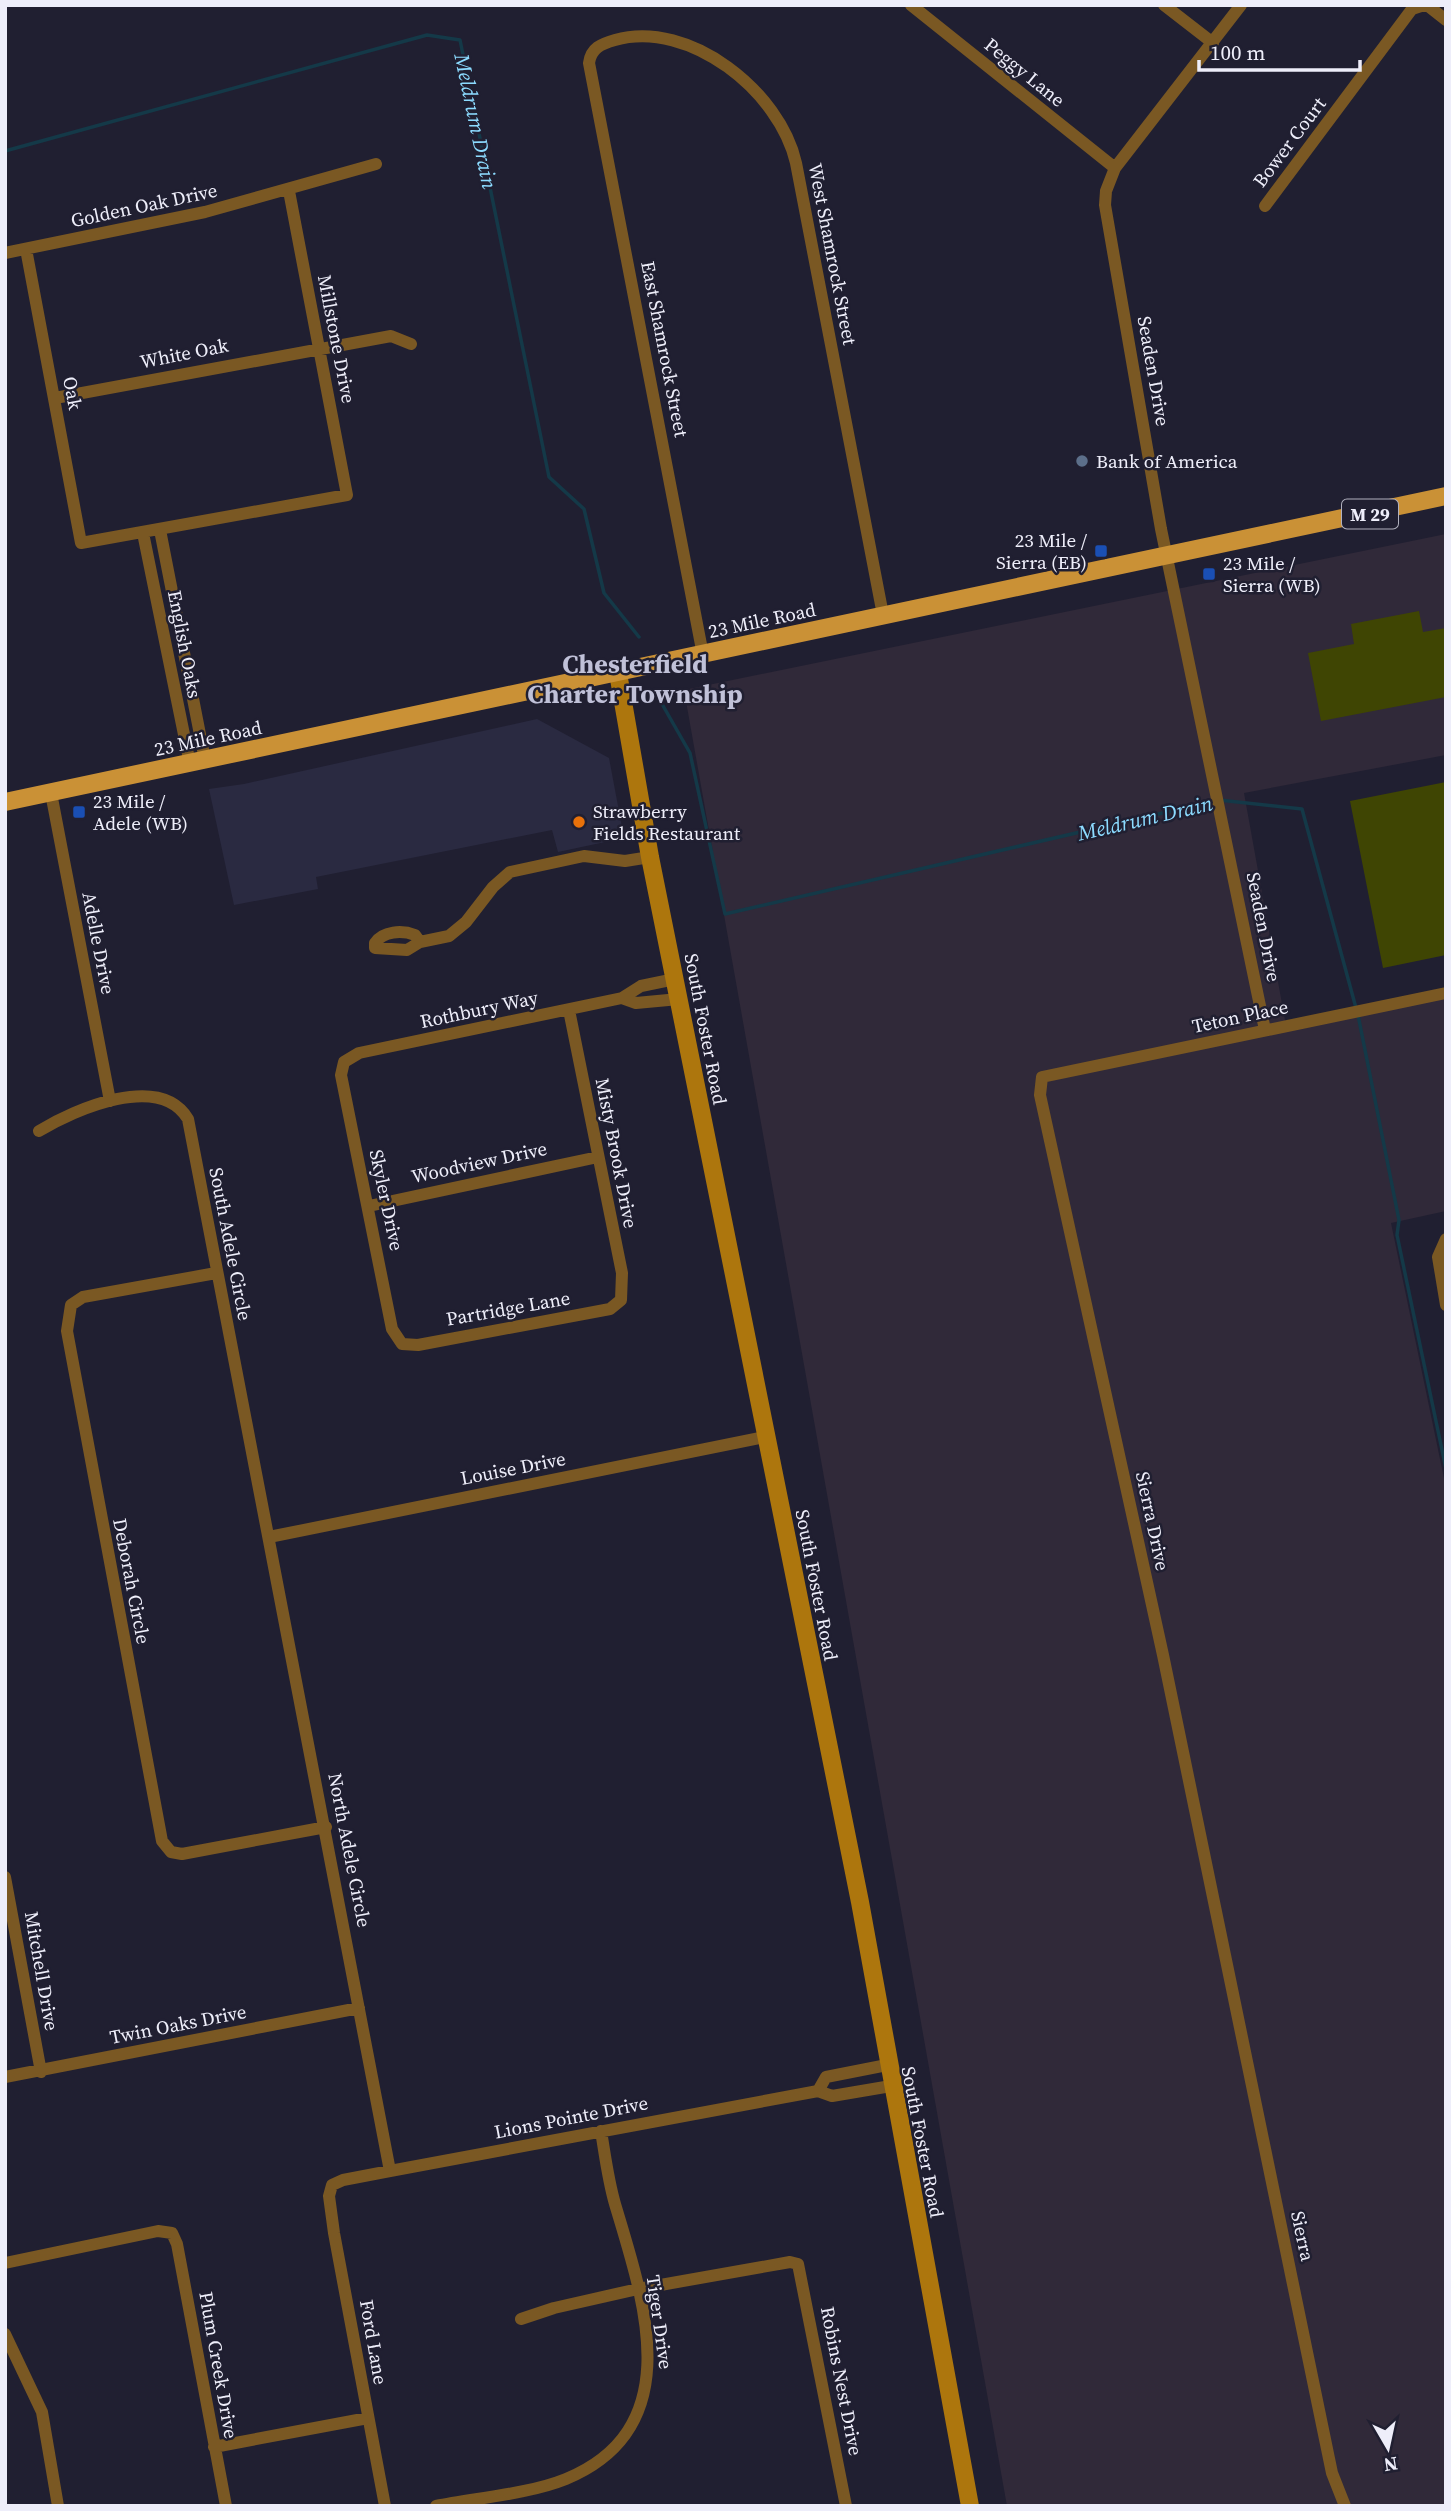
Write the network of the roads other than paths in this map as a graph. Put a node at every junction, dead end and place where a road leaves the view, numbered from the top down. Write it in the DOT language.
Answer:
graph roads {
  1 [pos="911,5"];
  2 [pos="1164,5"];
  3 [pos="1241,5"];
  4 [pos="1425,5"];
  5 [pos="1446,20"];
  6 [pos="1213,43"];
  7 [pos="592,51"];
  8 [pos="376,164"];
  9 [pos="1115,168"];
  10 [pos="289,191"];
  11 [pos="1265,206"];
  12 [pos="26,249"];
  13 [pos="5,253"];
  14 [pos="411,344"];
  15 [pos="320,347"];
  16 [pos="55,398"];
  17 [pos="1446,496"];
  18 [pos="160,530"];
  19 [pos="143,533"];
  20 [pos="1167,556"];
  21 [pos="883,615"];
  22 [pos="703,654"];
  23 [pos="618,673"];
  24 [pos="197,762"];
  25 [pos="51,793"];
  26 [pos="5,802"];
  27 [pos="650,858"];
  28 [pos="376,948"];
  29 [pos="675,979"];
  30 [pos="1446,993"];
  31 [pos="622,998"];
  32 [pos="679,999"];
  33 [pos="569,1010"];
  34 [pos="1265,1030"];
  35 [pos="344,1062"];
  36 [pos="1042,1077"];
  37 [pos="110,1101"];
  38 [pos="39,1131"];
  39 [pos="598,1157"];
  40 [pos="369,1206"];
  41 [pos="1446,1239"];
  42 [pos="216,1273"];
  43 [pos="619,1303"];
  44 [pos="1446,1305"];
  45 [pos="402,1344"];
  46 [pos="765,1437"];
  47 [pos="269,1537"];
  48 [pos="326,1827"];
  49 [pos="5,1877"];
  50 [pos="1228,1973"];
  51 [pos="359,2008"];
  52 [pos="887,2065"];
  53 [pos="41,2072"];
  54 [pos="5,2077"];
  55 [pos="891,2086"];
  56 [pos="818,2091"];
  57 [pos="601,2130"];
  58 [pos="390,2171"];
  59 [pos="332,2186"];
  60 [pos="5,2263"];
  61 [pos="638,2289"];
  62 [pos="522,2319"];
  63 [pos="5,2334"];
  64 [pos="368,2418"];
  65 [pos="214,2447"];
  66 [pos="58,2506"];
  67 [pos="226,2506"];
  68 [pos="385,2506"];
  69 [pos="436,2506"];
  70 [pos="846,2506"];
  71 [pos="970,2506"];
  72 [pos="1345,2506"];
  1 -- 9 [label="street, Peggy Lane"];
  2 -- 6 [label="street"];
  3 -- 6 [label="street, Seaden Drive"];
  4 -- 5 [label="street"];
  4 -- 11 [label="street, Bower Court"];
  6 -- 9 [label="street, Seaden Drive"];
  7 -- 21 [label="street, West Shamrock Street"];
  7 -- 22 [label="street, East Shamrock Street"];
  8 -- 10 [label="street, Golden Oak Drive"];
  9 -- 20 [label="street, Seaden Drive"];
  10 -- 12 [label="street, Golden Oak Drive"];
  10 -- 15 [label="street, Millstone Drive"];
  12 -- 13 [label="street, Golden Oak Drive"];
  12 -- 16 [label="street, Oak"];
  14 -- 15 [label="street, White Oak"];
  15 -- 16 [label="street, White Oak"];
  15 -- 18 [label="street, Millstone Drive"];
  16 -- 19 [label="street, Oak"];
  17 -- 20 [label="main road, 23 Mile Road / M 29"];
  18 -- 19 [label="street"];
  18 -- 24 [label="street, English Oaks"];
  19 -- 24 [label="street, English Oaks"];
  20 -- 21 [label="main road, 23 Mile Road / M 29"];
  20 -- 34 [label="street, Seaden Drive"];
  21 -- 22 [label="main road, 23 Mile Road / M 29"];
  22 -- 23 [label="main road, 23 Mile Road / M 29"];
  23 -- 24 [label="main road, 23 Mile Road / M 29"];
  23 -- 27 [label="street, South Foster Road"];
  24 -- 25 [label="main road, 23 Mile Road / M 29"];
  25 -- 26 [label="main road, 23 Mile Road / M 29"];
  25 -- 37 [label="street, Adelle Drive"];
  27 -- 28 [label="street"];
  27 -- 29 [label="street, South Foster Road"];
  29 -- 31 [label="street, Rothbury Way"];
  29 -- 32 [label="street, South Foster Road"];
  30 -- 34 [label="street, Teton Place"];
  31 -- 32 [label="street, Rothbury Way"];
  31 -- 33 [label="street, Rothbury Way"];
  32 -- 46 [label="street, South Foster Road"];
  33 -- 35 [label="street, Rothbury Way"];
  33 -- 39 [label="street, Misty Brook Drive"];
  34 -- 36 [label="street, Teton Place"];
  35 -- 40 [label="street, Skyler Drive"];
  36 -- 50 [label="street, Sierra Drive"];
  37 -- 38 [label="street, South Adele Circle"];
  37 -- 42 [label="street, South Adele Circle"];
  39 -- 40 [label="street, Woodview Drive"];
  39 -- 43 [label="street, Misty Brook Drive"];
  40 -- 45 [label="street, Skyler Drive"];
  41 -- 44 [label="street"];
  42 -- 47 [label="street, South Adele Circle"];
  42 -- 48 [label="street, Deborah Circle"];
  43 -- 45 [label="street, Partridge Lane"];
  46 -- 47 [label="street, Louise Drive"];
  46 -- 52 [label="street, South Foster Road"];
  47 -- 48 [label="street, North Adele Circle"];
  48 -- 51 [label="street, North Adele Circle"];
  49 -- 53 [label="street, Mitchell Drive"];
  50 -- 72 [label="street, Sierra"];
  51 -- 53 [label="street, Twin Oaks Drive"];
  51 -- 58 [label="street, North Adele Circle"];
  52 -- 55 [label="street, South Foster Road"];
  52 -- 56 [label="street"];
  53 -- 54 [label="street, Twin Oaks Drive"];
  55 -- 56 [label="street"];
  55 -- 71 [label="street, South Foster Road"];
  56 -- 57 [label="street, Lions Pointe Drive"];
  57 -- 58 [label="street, Lions Pointe Drive"];
  57 -- 61 [label="street, Tiger Drive"];
  58 -- 59 [label="street, Lions Pointe Drive"];
  59 -- 64 [label="street, Ford Lane"];
  60 -- 65 [label="street, Plum Creek Drive"];
  61 -- 62 [label="street"];
  61 -- 69 [label="street, Tiger Drive"];
  61 -- 70 [label="street, Robins Nest Drive"];
  63 -- 66 [label="street"];
  64 -- 65 [label="street"];
  64 -- 68 [label="street, Ford Lane"];
  65 -- 67 [label="street, Plum Creek Drive"];
}
